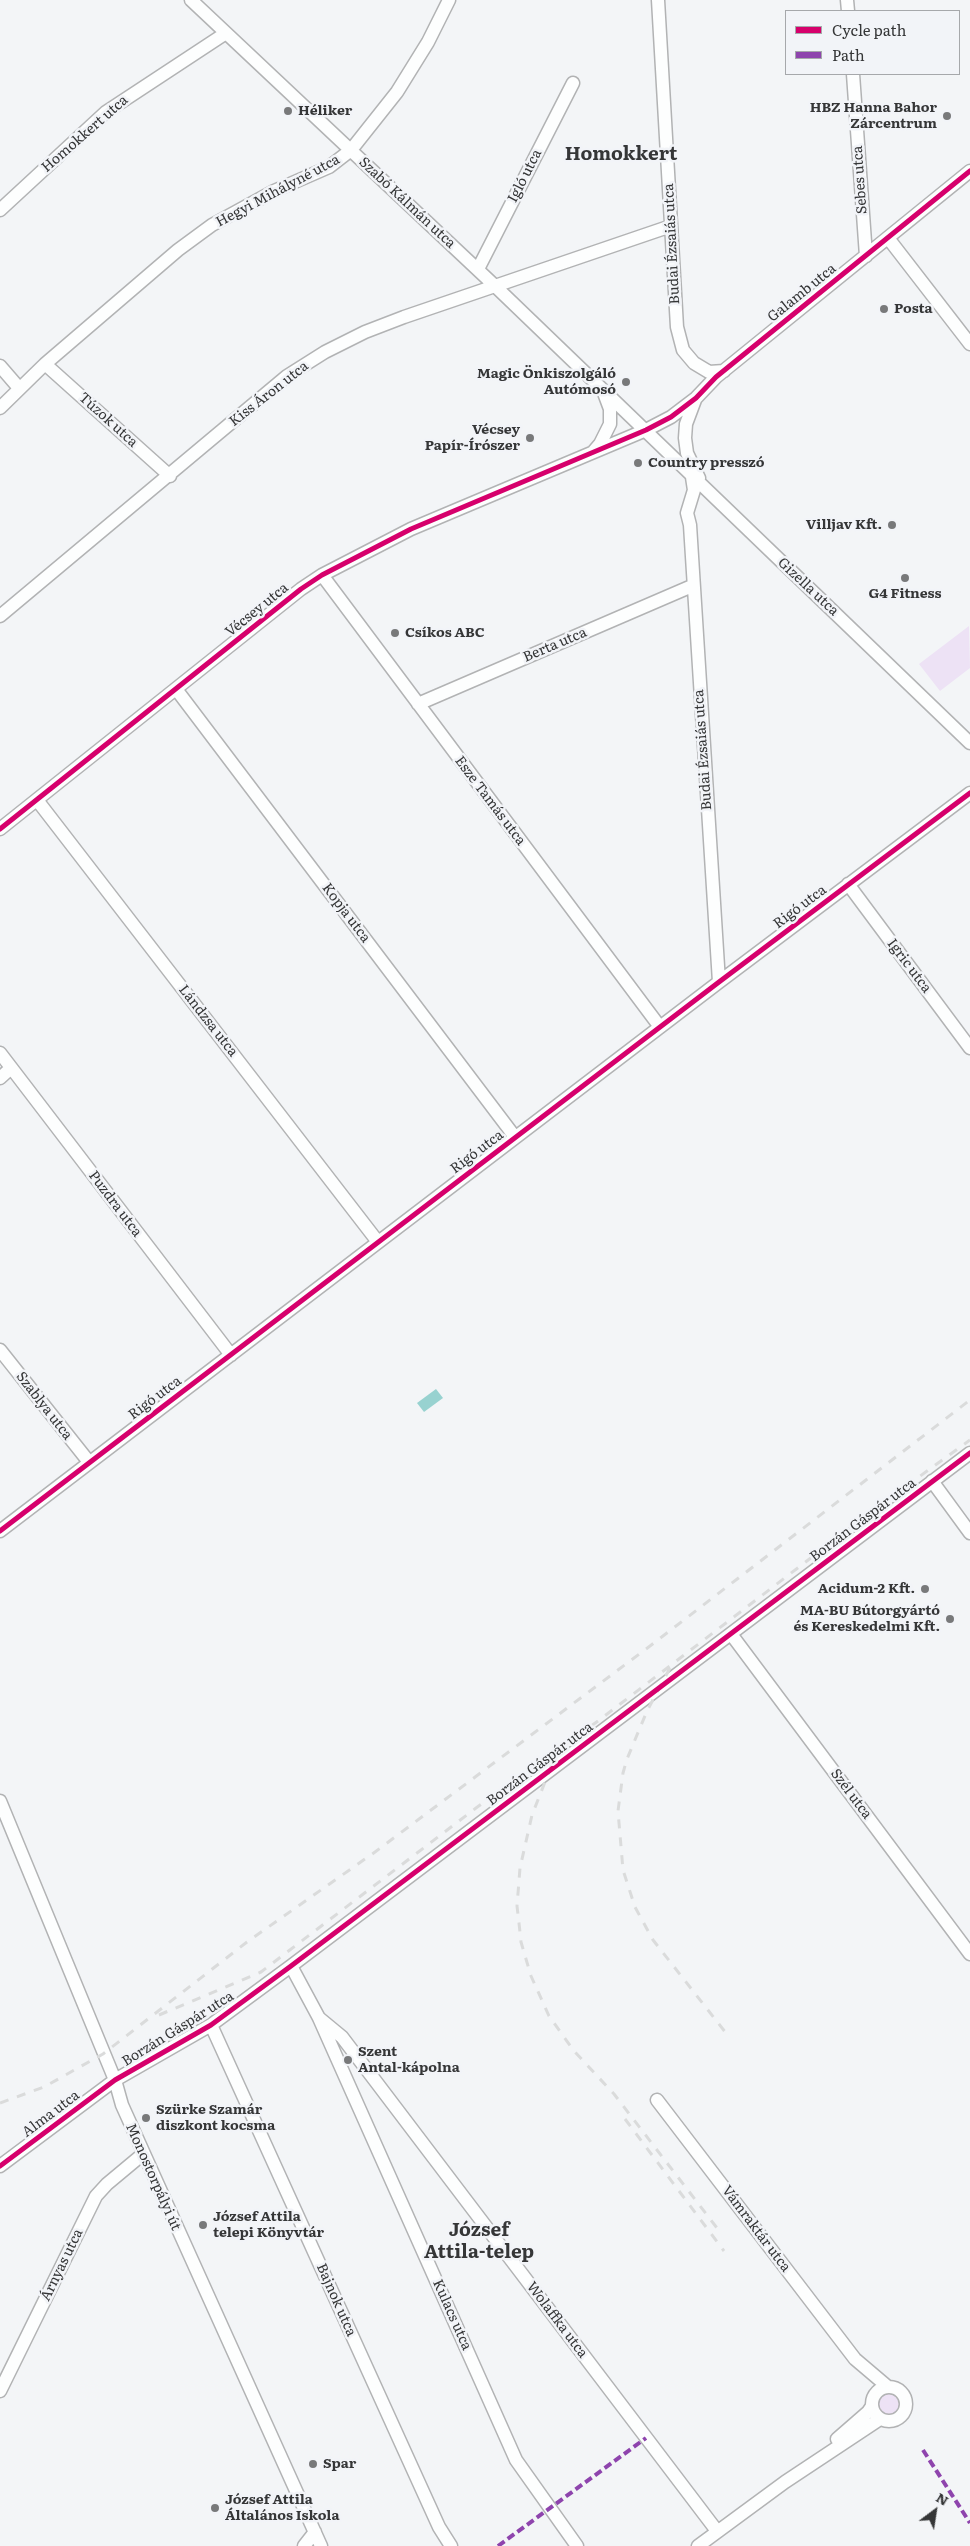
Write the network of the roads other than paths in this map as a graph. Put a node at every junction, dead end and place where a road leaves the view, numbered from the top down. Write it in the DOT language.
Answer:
graph roads {
  1 [pos="191,0"];
  2 [pos="449,0"];
  3 [pos="658,0"];
  4 [pos="226,33"];
  5 [pos="853,75"];
  6 [pos="573,83"];
  7 [pos="351,150"];
  8 [pos="970,171"];
  9 [pos="0,210"];
  10 [pos="671,226"];
  11 [pos="888,238"];
  12 [pos="866,256"];
  13 [pos="478,269"];
  14 [pos="495,286"];
  15 [pos="970,344"];
  16 [pos="694,363"];
  17 [pos="45,364"];
  18 [pos="0,366"];
  19 [pos="724,371"];
  20 [pos="600,386"];
  21 [pos="19,388"];
  22 [pos="698,396"];
  23 [pos="0,408"];
  24 [pos="646,430"];
  25 [pos="592,453"];
  26 [pos="170,476"];
  27 [pos="692,476"];
  28 [pos="709,493"];
  29 [pos="689,518"];
  30 [pos="322,576"];
  31 [pos="692,586"];
  32 [pos="0,616"];
  33 [pos="176,689"];
  34 [pos="418,704"];
  35 [pos="970,743"];
  36 [pos="970,794"];
  37 [pos="37,800"];
  38 [pos="0,829"];
  39 [pos="848,884"];
  40 [pos="719,982"];
  41 [pos="660,1027"];
  42 [pos="970,1048"];
  43 [pos="0,1053"];
  44 [pos="12,1068"];
  45 [pos="0,1078"];
  46 [pos="515,1137"];
  47 [pos="378,1242"];
  48 [pos="0,1350"];
  49 [pos="231,1355"];
  50 [pos="970,1453"];
  51 [pos="88,1462"];
  52 [pos="932,1481"];
  53 [pos="0,1530"];
  54 [pos="970,1533"];
  55 [pos="731,1634"];
  56 [pos="0,1801"];
  57 [pos="970,1954"];
  58 [pos="291,1966"];
  59 [pos="319,2018"];
  60 [pos="211,2024"];
  61 [pos="115,2080"];
  62 [pos="656,2100"];
  63 [pos="143,2154"];
  64 [pos="0,2166"];
  65 [pos="855,2358"];
  66 [pos="888,2387"];
  67 [pos="0,2391"];
  68 [pos="872,2403"];
  69 [pos="880,2419"];
  70 [pos="785,2482"];
  71 [pos="718,2531"];
  72 [pos="315,2532"];
  73 [pos="304,2546"];
  74 [pos="321,2546"];
  75 [pos="450,2546"];
  76 [pos="577,2546"];
  77 [pos="698,2546"];
  1 -- 4 [label="street, Szabó Kálmán utca"];
  2 -- 7 [label="street, Hegyi Mihályné utca"];
  3 -- 10 [label="street, Budai Ézsaiás utca"];
  4 -- 7 [label="street, Szabó Kálmán utca"];
  4 -- 9 [label="street, Homokkert utca"];
  5 -- 12 [label="street, Sebes utca"];
  6 -- 13 [label="street, Igló utca"];
  7 -- 13 [label="street, Szabó Kálmán utca"];
  7 -- 17 [label="street, Hegyi Mihályné utca"];
  8 -- 11 [label="street, Galamb utca"];
  10 -- 14 [label="street, Kiss Áron utca"];
  10 -- 16 [label="street, Budai Ézsaiás utca"];
  11 -- 12 [label="street, Galamb utca"];
  11 -- 15 [label="street"];
  12 -- 19 [label="street, Galamb utca"];
  13 -- 14 [label="street, Szabó Kálmán utca"];
  14 -- 20 [label="street, Szabó Kálmán utca"];
  14 -- 26 [label="street, Kiss Áron utca"];
  16 -- 19 [label="street"];
  16 -- 22 [label="street, Budai Ézsaiás utca"];
  17 -- 21 [label="street, Hegyi Mihályné utca"];
  17 -- 26 [label="street, Túzok utca"];
  18 -- 21 [label="street"];
  19 -- 22 [label="street, Galamb utca"];
  20 -- 24 [label="street, Szabó Kálmán utca"];
  20 -- 25 [label="street, Szabó Kálmán utca"];
  21 -- 23 [label="street, Hegyi Mihályné utca"];
  22 -- 24 [label="street, Galamb utca"];
  22 -- 28 [label="street, Budai Ézsaiás utca"];
  24 -- 25 [label="street, Vécsey utca"];
  24 -- 27 [label="street, Gizella utca"];
  25 -- 30 [label="street, Vécsey utca"];
  26 -- 32 [label="street, Kiss Áron utca"];
  27 -- 28 [label="street, Gizella utca"];
  27 -- 29 [label="street, Budai Ézsaiás utca"];
  28 -- 29 [label="street"];
  28 -- 35 [label="street, Gizella utca"];
  29 -- 31 [label="street, Budai Ézsaiás utca"];
  30 -- 33 [label="street, Vécsey utca"];
  30 -- 34 [label="street, Esze Tamás utca"];
  31 -- 34 [label="street, Berta utca"];
  31 -- 40 [label="street, Budai Ézsaiás utca"];
  33 -- 37 [label="street, Vécsey utca"];
  33 -- 46 [label="street, Kopja utca"];
  34 -- 41 [label="street, Esze Tamás utca"];
  36 -- 39 [label="street, Rigó utca"];
  37 -- 38 [label="street, Vécsey utca"];
  37 -- 47 [label="street, Lándzsa utca"];
  39 -- 40 [label="street, Rigó utca"];
  39 -- 42 [label="street, Igric utca"];
  40 -- 41 [label="street, Rigó utca"];
  41 -- 46 [label="street, Rigó utca"];
  43 -- 44 [label="street, Puzdra utca"];
  44 -- 45 [label="street"];
  44 -- 49 [label="street, Puzdra utca"];
  46 -- 47 [label="street, Rigó utca"];
  47 -- 49 [label="street, Rigó utca"];
  48 -- 51 [label="street, Szablya utca"];
  49 -- 51 [label="street, Rigó utca"];
  50 -- 52 [label="street, Borzán Gáspár utca"];
  51 -- 53 [label="street, Rigó utca"];
  52 -- 54 [label="street"];
  52 -- 55 [label="street, Borzán Gáspár utca"];
  55 -- 57 [label="street, Szél utca"];
  55 -- 58 [label="street, Borzán Gáspár utca"];
  56 -- 61 [label="street, Monostorpályi út"];
  58 -- 59 [label="street, Kulacs utca"];
  58 -- 60 [label="street, Borzán Gáspár utca"];
  59 -- 71 [label="street, Wolaffka utca"];
  59 -- 76 [label="street, Kulacs utca"];
  60 -- 61 [label="street, Borzán Gáspár utca"];
  60 -- 75 [label="street, Bajnok utca"];
  61 -- 63 [label="street, Monostorpályi út"];
  61 -- 64 [label="street, Alma utca"];
  62 -- 65 [label="street, Vámraktár utca"];
  63 -- 67 [label="street, Árnyas utca"];
  63 -- 72 [label="street, Monostorpályi út"];
  65 -- 66 [label="street, Vámraktár utca"];
  65 -- 68 [label="street, Vámraktár utca"];
  66 -- 68 [label="street"];
  66 -- 69 [label="street"];
  68 -- 69 [label="street"];
  68 -- 70 [label="street"];
  69 -- 70 [label="street"];
  70 -- 71 [label="street"];
  71 -- 77 [label="street"];
  72 -- 73 [label="street"];
  72 -- 74 [label="street, Monostorpályi út"];
}
